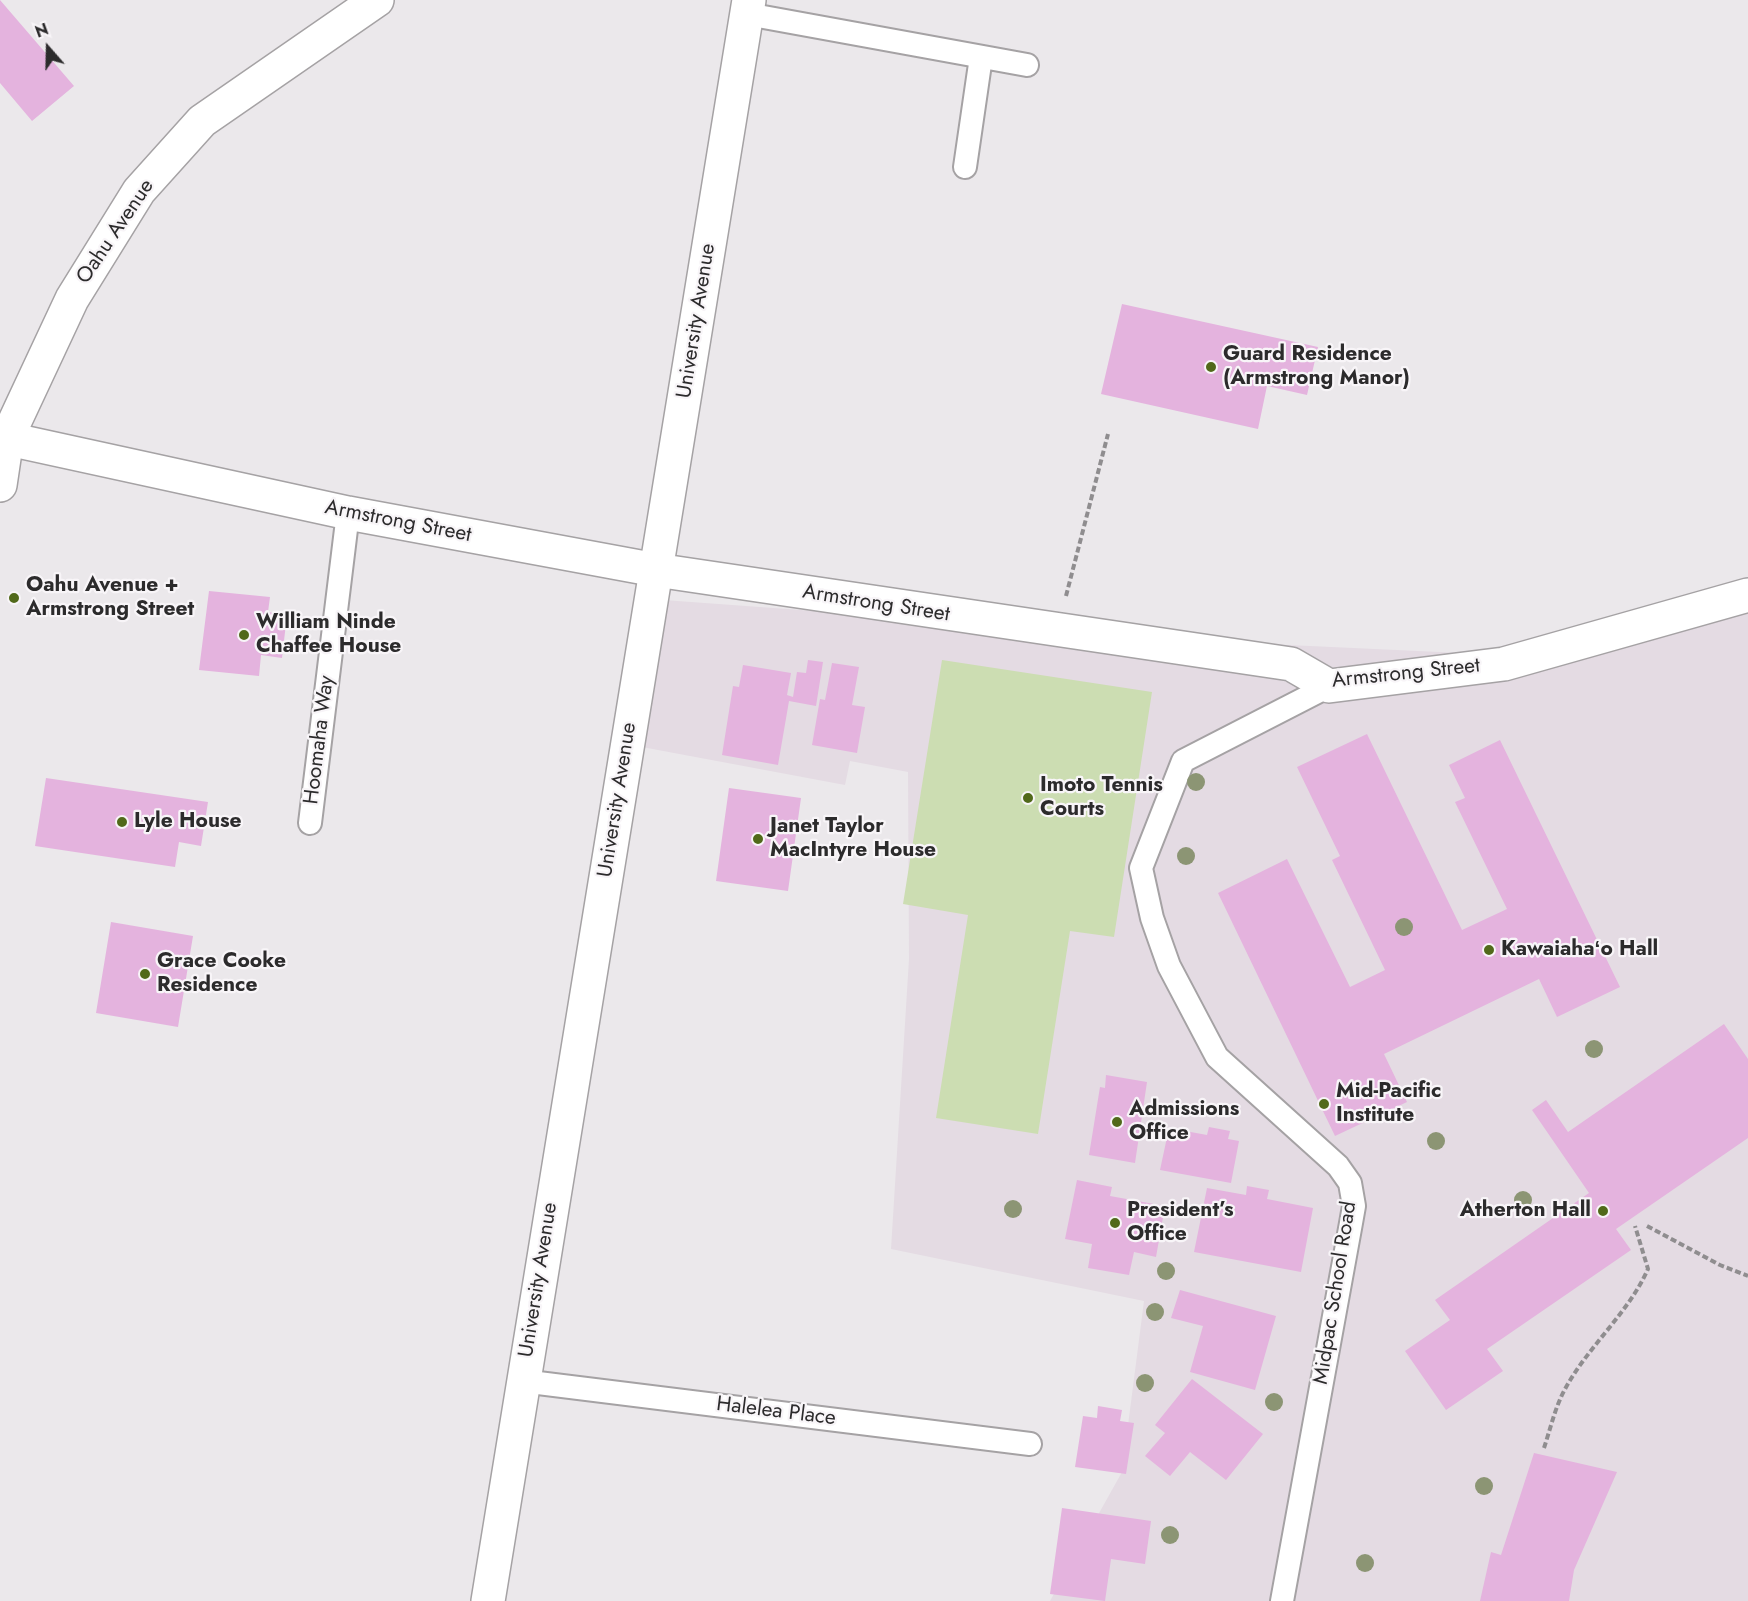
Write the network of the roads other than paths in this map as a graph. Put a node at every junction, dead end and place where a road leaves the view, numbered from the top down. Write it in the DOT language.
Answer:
graph roads {
  1 [pos="377,0"];
  2 [pos="748,7"];
  3 [pos="981,57"];
  4 [pos="1027,65"];
  5 [pos="965,166"];
  6 [pos="4,438"];
  7 [pos="0,485"];
  8 [pos="348,513"];
  9 [pos="656,570"];
  10 [pos="1748,595"];
  11 [pos="1329,686"];
  12 [pos="310,823"];
  13 [pos="522,1381"];
  14 [pos="1030,1444"];
  15 [pos="488,1601"];
  16 [pos="1281,1601"];
  1 -- 6 [label="street, Oahu Avenue"];
  2 -- 3 [label="lane"];
  2 -- 9 [label="street, University Avenue"];
  3 -- 4 [label="lane"];
  3 -- 5 [label="lane"];
  6 -- 7 [label="street, Oahu Avenue"];
  6 -- 8 [label="street, Armstrong Street"];
  8 -- 9 [label="street, Armstrong Street"];
  8 -- 12 [label="lane, Hoomaha Way"];
  9 -- 11 [label="street, Armstrong Street"];
  9 -- 13 [label="street, University Avenue"];
  10 -- 11 [label="street, Armstrong Street"];
  11 -- 16 [label="lane, Midpac School Road"];
  13 -- 14 [label="lane, Halelea Place"];
  13 -- 15 [label="street, University Avenue"];
}
